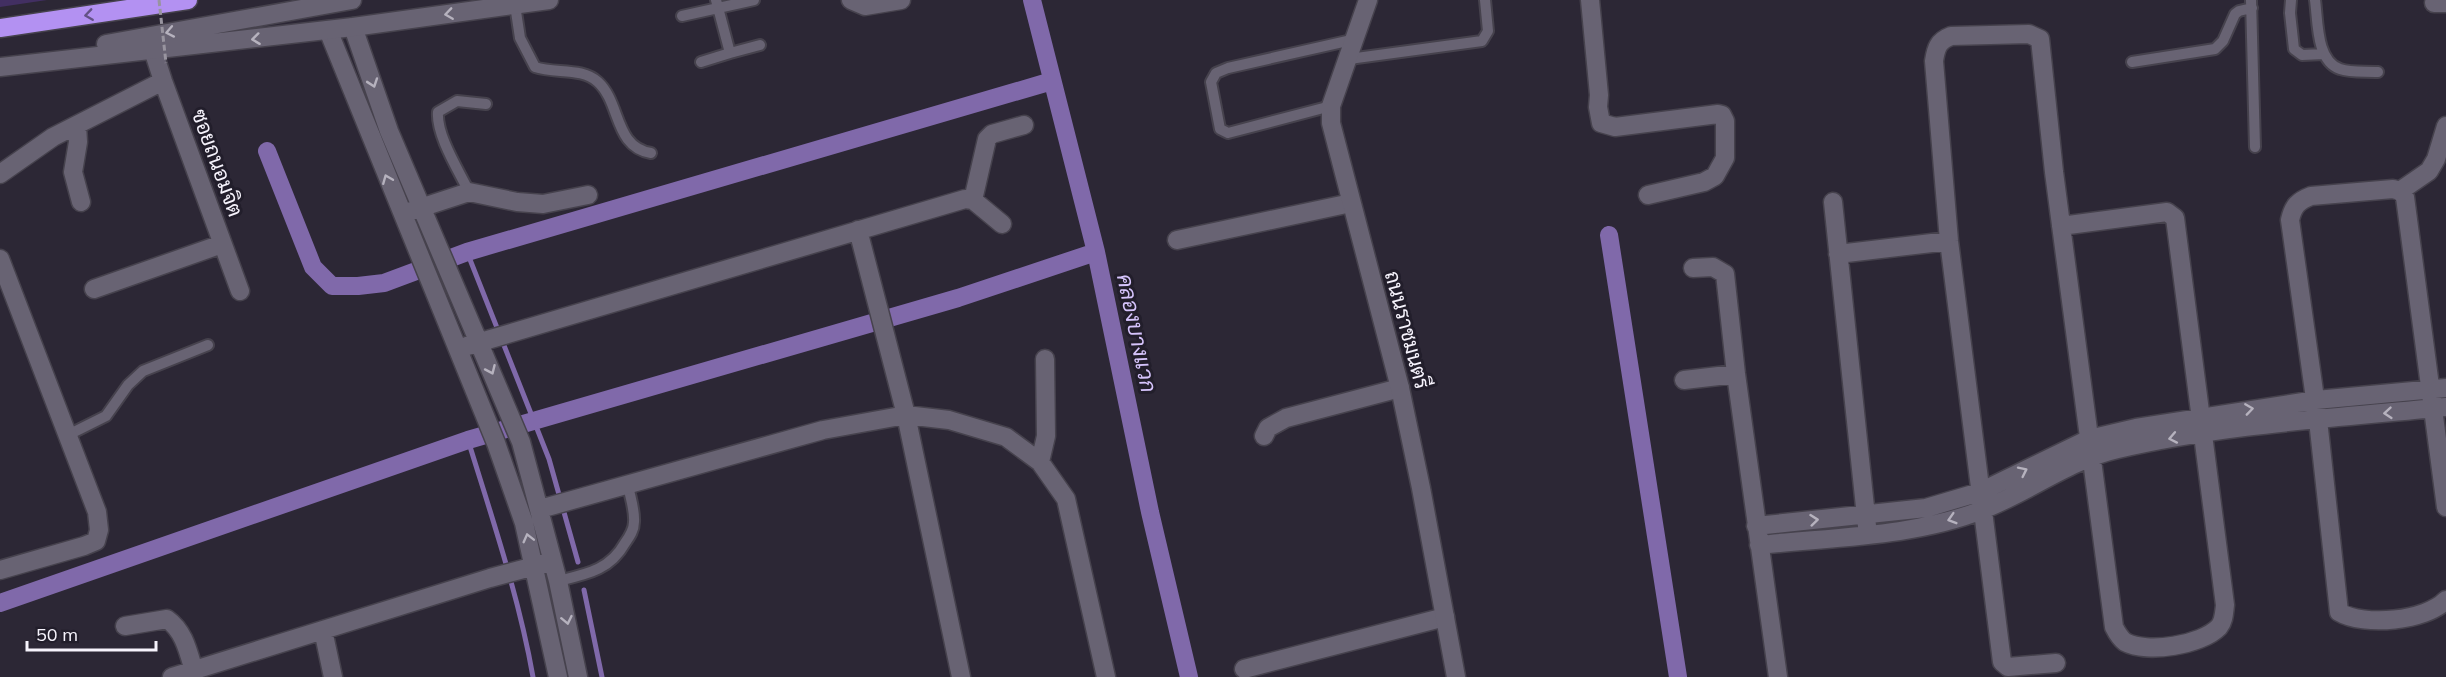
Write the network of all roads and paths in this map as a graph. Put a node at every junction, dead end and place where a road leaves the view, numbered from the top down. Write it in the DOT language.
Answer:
graph roads {
  1 [pos="159,0"];
  2 [pos="188,0"];
  3 [pos="352,0"];
  4 [pos="549,0"];
  5 [pos="754,0"];
  6 [pos="851,0"];
  7 [pos="901,0"];
  8 [pos="1368,0"];
  9 [pos="1485,0"];
  10 [pos="1590,0"];
  11 [pos="2291,0"];
  12 [pos="2315,0"];
  13 [pos="717,4"];
  14 [pos="2251,4"];
  15 [pos="515,5"];
  16 [pos="682,16"];
  17 [pos="353,27"];
  18 [pos="0,28"];
  19 [pos="328,30"];
  20 [pos="1356,39"];
  21 [pos="760,45"];
  22 [pos="730,53"];
  23 [pos="2324,54"];
  24 [pos="160,56"];
  25 [pos="1349,59"];
  26 [pos="700,62"];
  27 [pos="2132,62"];
  28 [pos="0,66"];
  29 [pos="2378,72"];
  30 [pos="163,81"];
  31 [pos="486,104"];
  32 [pos="1331,106"];
  33 [pos="77,125"];
  34 [pos="1024,125"];
  35 [pos="2446,126"];
  36 [pos="2255,147"];
  37 [pos="651,153"];
  38 [pos="0,174"];
  39 [pos="2400,191"];
  40 [pos="469,192"];
  41 [pos="588,195"];
  42 [pos="1648,195"];
  43 [pos="973,200"];
  44 [pos="81,202"];
  45 [pos="1833,202"];
  46 [pos="1351,203"];
  47 [pos="422,208"];
  48 [pos="401,214"];
  49 [pos="1002,224"];
  50 [pos="2061,226"];
  51 [pos="858,230"];
  52 [pos="1177,240"];
  53 [pos="1949,241"];
  54 [pos="222,244"];
  55 [pos="1838,254"];
  56 [pos="0,259"];
  57 [pos="1693,268"];
  58 [pos="94,289"];
  59 [pos="240,291"];
  60 [pos="495,339"];
  61 [pos="208,345"];
  62 [pos="456,350"];
  63 [pos="1045,359"];
  64 [pos="1736,374"];
  65 [pos="1684,380"];
  66 [pos="1400,388"];
  67 [pos="2438,388"];
  68 [pos="2316,400"];
  69 [pos="2439,407"];
  70 [pos="906,415"];
  71 [pos="2318,420"];
  72 [pos="2203,424"];
  73 [pos="68,435"];
  74 [pos="1264,436"];
  75 [pos="2090,448"];
  76 [pos="1040,462"];
  77 [pos="628,485"];
  78 [pos="1980,492"];
  79 [pos="2446,507"];
  80 [pos="540,509"];
  81 [pos="1983,510"];
  82 [pos="1867,525"];
  83 [pos="1756,526"];
  84 [pos="1759,545"];
  85 [pos="553,561"];
  86 [pos="535,567"];
  87 [pos="0,570"];
  88 [pos="558,580"];
  89 [pos="2446,600"];
  90 [pos="1445,617"];
  91 [pos="125,626"];
  92 [pos="323,630"];
  93 [pos="2056,663"];
  94 [pos="1244,669"];
  95 [pos="181,675"];
  96 [pos="333,677"];
  97 [pos="558,677"];
  98 [pos="578,677"];
  99 [pos="961,677"];
  100 [pos="1106,677"];
  101 [pos="1456,677"];
  102 [pos="1778,677"];
  1 -- 24 [label="path, bridge"];
  2 -- 18 [label="highway, one-way"];
  3 -- 28 [label="street, one-way"];
  4 -- 15 [label="street"];
  5 -- 13 [label="lane"];
  6 -- 7 [label="street"];
  8 -- 20 [label="street, ถนนราชมนตรี"];
  9 -- 25 [label="lane"];
  10 -- 42 [label="street"];
  11 -- 23 [label="lane"];
  12 -- 23 [label="lane"];
  13 -- 16 [label="lane"];
  13 -- 22 [label="lane"];
  14 -- 27 [label="lane"];
  14 -- 36 [label="lane"];
  15 -- 17 [label="street, one-way"];
  15 -- 37 [label="lane"];
  17 -- 19 [label="street"];
  17 -- 47 [label="street, one-way"];
  19 -- 24 [label="street, one-way"];
  48 -- 19 [label="street, one-way"];
  20 -- 25 [label="street, ถนนราชมนตรี"];
  20 -- 32 [label="lane"];
  21 -- 22 [label="lane"];
  22 -- 26 [label="lane"];
  23 -- 29 [label="lane"];
  24 -- 28 [label="street"];
  24 -- 30 [label="street, ซอยถนอมจิต"];
  25 -- 32 [label="street, ถนนราชมนตรี"];
  30 -- 33 [label="street"];
  30 -- 54 [label="street, ซอยถนอมจิต"];
  31 -- 40 [label="lane"];
  32 -- 46 [label="street, ถนนราชมนตรี"];
  33 -- 38 [label="street"];
  33 -- 44 [label="street"];
  34 -- 43 [label="street"];
  35 -- 39 [label="street"];
  39 -- 67 [label="street"];
  39 -- 68 [label="street"];
  40 -- 41 [label="street"];
  40 -- 47 [label="street"];
  43 -- 49 [label="street"];
  43 -- 51 [label="street"];
  45 -- 55 [label="street"];
  46 -- 52 [label="street"];
  46 -- 66 [label="street, ถนนราชมนตรี"];
  47 -- 48 [label="street"];
  47 -- 60 [label="street"];
  48 -- 62 [label="street"];
  50 -- 53 [label="street"];
  50 -- 72 [label="street"];
  50 -- 75 [label="street"];
  51 -- 60 [label="street"];
  51 -- 70 [label="street"];
  53 -- 55 [label="street"];
  53 -- 78 [label="street"];
  54 -- 58 [label="street"];
  54 -- 59 [label="street, ซอยถนอมจิต"];
  55 -- 82 [label="street"];
  56 -- 73 [label="street"];
  57 -- 64 [label="street"];
  60 -- 62 [label="street"];
  60 -- 80 [label="street, one-way"];
  61 -- 73 [label="lane"];
  86 -- 62 [label="street, one-way"];
  63 -- 76 [label="street"];
  64 -- 65 [label="street"];
  64 -- 83 [label="street"];
  66 -- 74 [label="street"];
  66 -- 90 [label="street, ถนนราชมนตรี"];
  67 -- 68 [label="street"];
  67 -- 69 [label="street"];
  68 -- 71 [label="street"];
  72 -- 68 [label="street, one-way"];
  69 -- 71 [label="street, one-way"];
  69 -- 79 [label="street"];
  70 -- 76 [label="street"];
  70 -- 77 [label="street"];
  70 -- 99 [label="street"];
  71 -- 72 [label="street"];
  71 -- 89 [label="street"];
  72 -- 75 [label="street"];
  72 -- 75 [label="street"];
  73 -- 87 [label="street"];
  78 -- 75 [label="street, one-way"];
  75 -- 81 [label="street"];
  76 -- 100 [label="street"];
  77 -- 80 [label="street"];
  77 -- 88 [label="lane"];
  78 -- 81 [label="street"];
  78 -- 82 [label="street"];
  80 -- 85 [label="street"];
  81 -- 82 [label="street, one-way"];
  81 -- 93 [label="street"];
  83 -- 82 [label="street, one-way"];
  82 -- 84 [label="street"];
  83 -- 84 [label="street"];
  84 -- 102 [label="street"];
  85 -- 86 [label="street"];
  85 -- 88 [label="street"];
  86 -- 92 [label="street"];
  86 -- 97 [label="street"];
  88 -- 98 [label="street, one-way"];
  90 -- 94 [label="street"];
  90 -- 101 [label="street, ถนนราชมนตรี"];
  91 -- 95 [label="street"];
  92 -- 95 [label="street"];
  92 -- 96 [label="street"];
}
